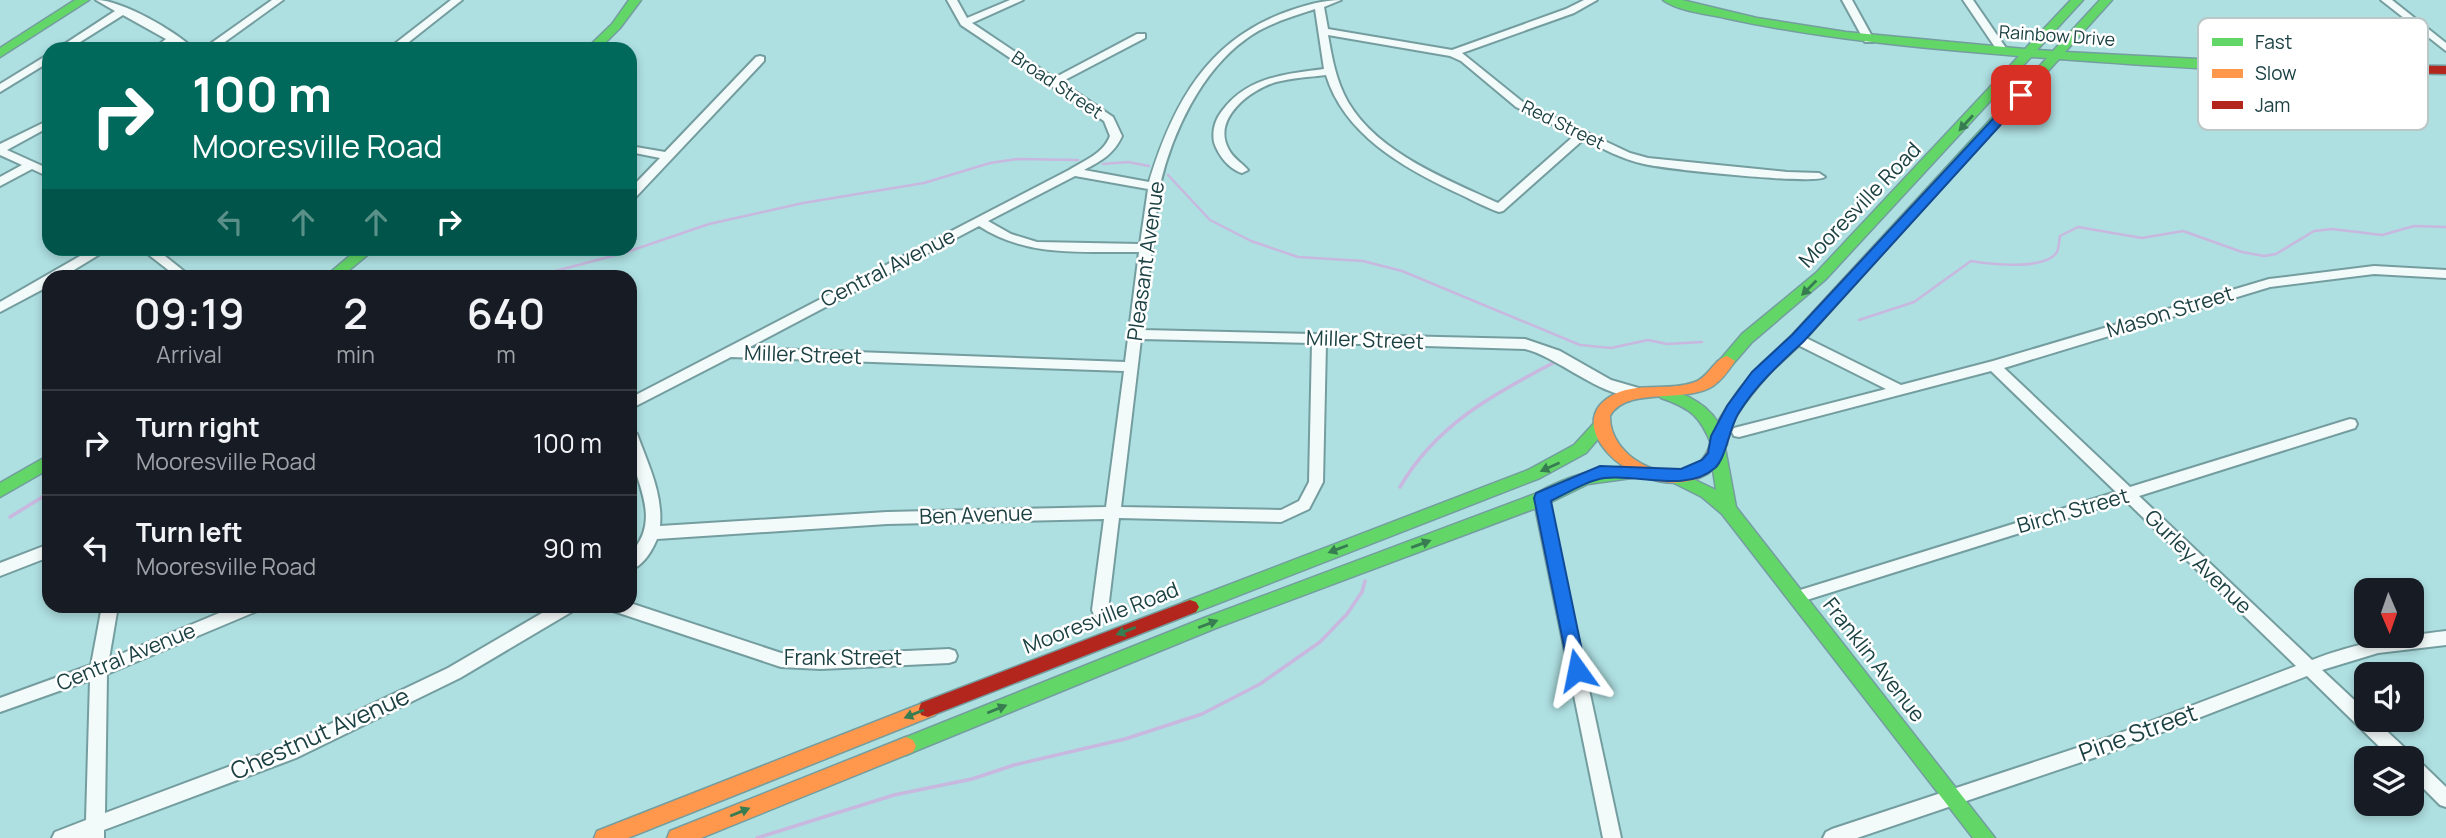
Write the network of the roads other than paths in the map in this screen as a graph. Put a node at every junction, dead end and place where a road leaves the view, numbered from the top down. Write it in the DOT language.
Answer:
graph roads {
  1 [pos="83,0"];
  2 [pos="101,0"];
  3 [pos="278,0"];
  4 [pos="457,0"];
  5 [pos="635,0"];
  6 [pos="951,0"];
  7 [pos="1018,0"];
  8 [pos="1336,0"];
  9 [pos="1592,0"];
  10 [pos="1669,0"];
  11 [pos="1847,0"];
  12 [pos="1968,0"];
  13 [pos="2077,0"];
  14 [pos="2106,0"];
  15 [pos="2386,0"];
  16 [pos="1319,5"];
  17 [pos="123,10"];
  18 [pos="2408,18"];
  19 [pos="965,23"];
  20 [pos="1324,31"];
  21 [pos="2428,34"];
  22 [pos="1141,36"];
  23 [pos="173,39"];
  24 [pos="1869,40"];
  25 [pos="73,42"];
  26 [pos="168,42"];
  27 [pos="178,42"];
  28 [pos="218,42"];
  29 [pos="402,42"];
  30 [pos="600,42"];
  31 [pos="2446,48"];
  32 [pos="2003,51"];
  33 [pos="0,53"];
  34 [pos="1453,53"];
  35 [pos="2030,53"];
  36 [pos="2058,55"];
  37 [pos="760,58"];
  38 [pos="42,62"];
  39 [pos="2198,64"];
  40 [pos="2428,70"];
  41 [pos="2446,70"];
  42 [pos="1330,71"];
  43 [pos="1054,82"];
  44 [pos="0,89"];
  45 [pos="42,127"];
  46 [pos="1582,135"];
  47 [pos="0,150"];
  48 [pos="637,150"];
  49 [pos="668,156"];
  50 [pos="33,164"];
  51 [pos="42,169"];
  52 [pos="1242,170"];
  53 [pos="1073,172"];
  54 [pos="1819,177"];
  55 [pos="0,182"];
  56 [pos="1154,186"];
  57 [pos="637,189"];
  58 [pos="979,221"];
  59 [pos="1146,248"];
  60 [pos="90,256"];
  61 [pos="157,256"];
  62 [pos="359,256"];
  63 [pos="66,270"];
  64 [pos="176,270"];
  65 [pos="341,270"];
  66 [pos="2446,274"];
  67 [pos="42,284"];
  68 [pos="0,308"];
  69 [pos="1135,334"];
  70 [pos="1797,338"];
  71 [pos="1320,339"];
  72 [pos="726,352"];
  73 [pos="1994,366"];
  74 [pos="1131,367"];
  75 [pos="1587,375"];
  76 [pos="1900,390"];
  77 [pos="1642,392"];
  78 [pos="637,400"];
  79 [pos="1603,419"];
  80 [pos="2350,424"];
  81 [pos="1739,432"];
  82 [pos="1718,447"];
  83 [pos="42,451"];
  84 [pos="637,455"];
  85 [pos="42,465"];
  86 [pos="1648,472"];
  87 [pos="0,476"];
  88 [pos="1674,476"];
  89 [pos="0,491"];
  90 [pos="2129,495"];
  91 [pos="1541,499"];
  92 [pos="1728,509"];
  93 [pos="1113,512"];
  94 [pos="651,533"];
  95 [pos="42,553"];
  96 [pos="637,556"];
  97 [pos="0,569"];
  98 [pos="1797,597"];
  99 [pos="1100,610"];
  100 [pos="637,612"];
  101 [pos="109,613"];
  102 [pos="234,613"];
  103 [pos="556,613"];
  104 [pos="2446,638"];
  105 [pos="949,656"];
  106 [pos="2309,668"];
  107 [pos="99,669"];
  108 [pos="0,705"];
  109 [pos="2390,746"];
  110 [pos="2424,778"];
  111 [pos="1954,797"];
  112 [pos="2446,799"];
  113 [pos="94,832"];
  114 [pos="61,838"];
  115 [pos="604,838"];
  116 [pos="677,838"];
  117 [pos="1612,838"];
  118 [pos="1832,838"];
  119 [pos="1985,838"];
  1 -- 33 [label="main road"];
  2 -- 17 [label="street"];
  3 -- 28 [label="street"];
  4 -- 29 [label="street"];
  5 -- 30 [label="main road"];
  6 -- 19 [label="street, Broad Street"];
  7 -- 19 [label="street"];
  8 -- 16 [label="street, Pleasant Avenue"];
  9 -- 34 [label="street"];
  10 -- 24 [label="main road, Rainbow Drive"];
  11 -- 24 [label="street"];
  12 -- 32 [label="street"];
  13 -- 35 [label="main road, Mooresville Road"];
  14 -- 36 [label="main road, Mooresville Road"];
  15 -- 18 [label="street"];
  16 -- 20 [label="street"];
  16 -- 56 [label="street, Pleasant Avenue"];
  17 -- 23 [label="street"];
  17 -- 25 [label="street"];
  19 -- 43 [label="street, Broad Street"];
  20 -- 34 [label="street, Red Street"];
  20 -- 42 [label="street"];
  21 -- 31 [label="street"];
  22 -- 43 [label="street"];
  23 -- 26 [label="street"];
  23 -- 27 [label="street"];
  24 -- 32 [label="main road, Rainbow Drive"];
  32 -- 35 [label="main road, Rainbow Drive"];
  34 -- 46 [label="street, Red Street"];
  35 -- 36 [label="main road, Rainbow Drive"];
  35 -- 77 [label="main road, Mooresville Road, one-way"];
  36 -- 39 [label="main road, Rainbow Drive"];
  36 -- 70 [label="main road, Mooresville Road"];
  37 -- 49 [label="street"];
  38 -- 44 [label="street"];
  40 -- 41 [label="main road, Rainbow Drive"];
  42 -- 46 [label="street"];
  42 -- 52 [label="street"];
  43 -- 53 [label="street, Broad Street"];
  45 -- 47 [label="street"];
  46 -- 54 [label="street, Red Street"];
  47 -- 50 [label="street"];
  48 -- 49 [label="street"];
  49 -- 57 [label="street"];
  50 -- 51 [label="street"];
  50 -- 55 [label="street"];
  53 -- 56 [label="street"];
  53 -- 58 [label="street, Central Avenue"];
  56 -- 59 [label="street, Pleasant Avenue"];
  58 -- 59 [label="street"];
  58 -- 72 [label="street, Central Avenue"];
  59 -- 69 [label="street, Pleasant Avenue"];
  60 -- 63 [label="street"];
  61 -- 64 [label="street"];
  62 -- 65 [label="main road"];
  66 -- 73 [label="street, Mason Street"];
  67 -- 68 [label="street"];
  69 -- 71 [label="street, Miller Street"];
  69 -- 74 [label="street, Pleasant Avenue"];
  70 -- 76 [label="street"];
  70 -- 82 [label="main road, Mooresville Road"];
  71 -- 75 [label="street, Miller Street"];
  71 -- 93 [label="street, Ben Avenue"];
  72 -- 74 [label="street, Miller Street"];
  72 -- 78 [label="street, Central Avenue"];
  73 -- 76 [label="street, Mason Street"];
  73 -- 90 [label="street, Gurley Avenue"];
  74 -- 93 [label="street, Pleasant Avenue"];
  75 -- 77 [label="street, Miller Street"];
  75 -- 79 [label="street, Miller Street"];
  76 -- 81 [label="street, Mason Street"];
  77 -- 79 [label="main road, Mooresville Road"];
  77 -- 82 [label="main road"];
  79 -- 86 [label="main road, Mooresville Road"];
  79 -- 115 [label="main road, Mooresville Road, one-way"];
  80 -- 90 [label="street, Birch Street"];
  82 -- 88 [label="main road, Mooresville Road"];
  82 -- 92 [label="main road, Franklin Avenue"];
  83 -- 87 [label="main road"];
  84 -- 94 [label="street"];
  85 -- 89 [label="main road"];
  86 -- 88 [label="main road, Mooresville Road"];
  86 -- 91 [label="main road, Mooresville Road"];
  88 -- 92 [label="main road, Franklin Avenue"];
  90 -- 98 [label="street, Birch Street"];
  90 -- 106 [label="street, Gurley Avenue"];
  116 -- 91 [label="main road, Mooresville Road, one-way"];
  91 -- 117 [label="street"];
  92 -- 98 [label="main road, Franklin Avenue"];
  93 -- 94 [label="street, Ben Avenue"];
  93 -- 99 [label="street, Pleasant Avenue"];
  94 -- 96 [label="street"];
  95 -- 97 [label="street"];
  98 -- 111 [label="main road, Franklin Avenue"];
  100 -- 105 [label="street, Frank Street"];
  101 -- 107 [label="street"];
  102 -- 107 [label="street, Central Avenue"];
  103 -- 113 [label="street, Chestnut Avenue"];
  104 -- 106 [label="street, Pine Street"];
  106 -- 109 [label="street, Gurley Avenue"];
  106 -- 111 [label="street, Pine Street"];
  107 -- 108 [label="street, Central Avenue"];
  107 -- 113 [label="street"];
  110 -- 112 [label="street"];
  111 -- 118 [label="street, Pine Street"];
  111 -- 119 [label="main road, Franklin Avenue"];
  113 -- 114 [label="street, Chestnut Avenue"];
}
